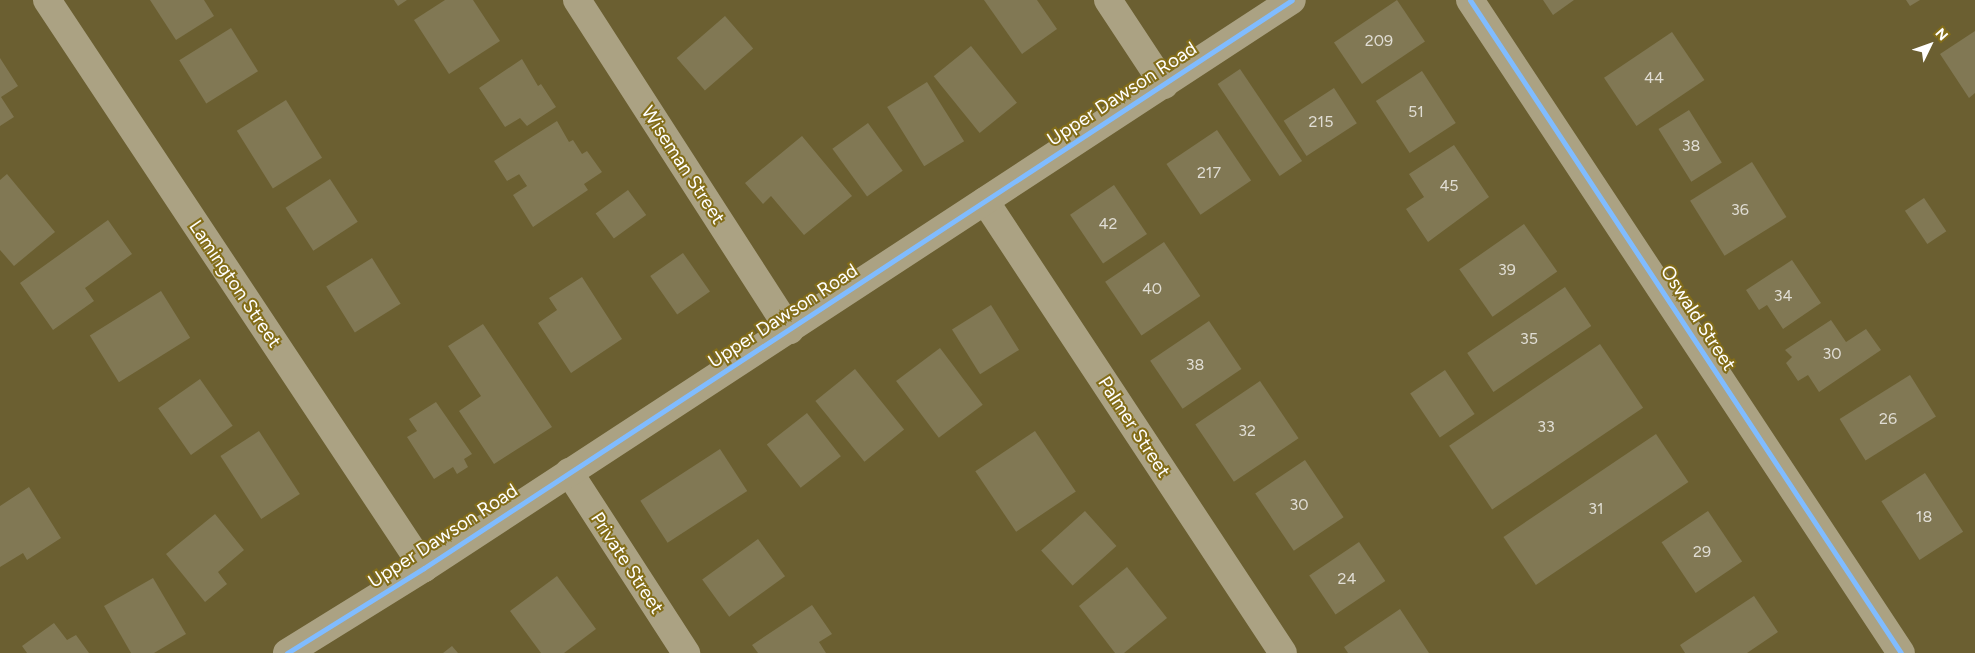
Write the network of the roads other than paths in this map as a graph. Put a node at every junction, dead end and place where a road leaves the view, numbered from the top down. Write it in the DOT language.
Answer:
graph roads {
  1 [pos="47,0"];
  2 [pos="577,0"];
  3 [pos="1108,0"];
  4 [pos="1292,0"];
  5 [pos="1470,0"];
  6 [pos="1164,85"];
  7 [pos="985,201"];
  8 [pos="790,330"];
  9 [pos="569,472"];
  10 [pos="424,568"];
  11 [pos="316,646"];
  12 [pos="287,653"];
  13 [pos="686,653"];
  14 [pos="1283,653"];
  15 [pos="1900,653"];
  1 -- 10 [label="street, Lamington Street"];
  2 -- 8 [label="street, Wiseman Street"];
  3 -- 6 [label="street"];
  4 -- 6 [label="street, Upper Dawson Road"];
  5 -- 15 [label="street, Oswald Street"];
  6 -- 7 [label="street, Upper Dawson Road"];
  7 -- 8 [label="street, Upper Dawson Road"];
  7 -- 14 [label="street, Palmer Street"];
  8 -- 9 [label="street, Upper Dawson Road"];
  9 -- 10 [label="street, Upper Dawson Road"];
  9 -- 13 [label="street, Private Street"];
  10 -- 11 [label="street, Upper Dawson Road"];
  11 -- 12 [label="street, Upper Dawson Road"];
}
